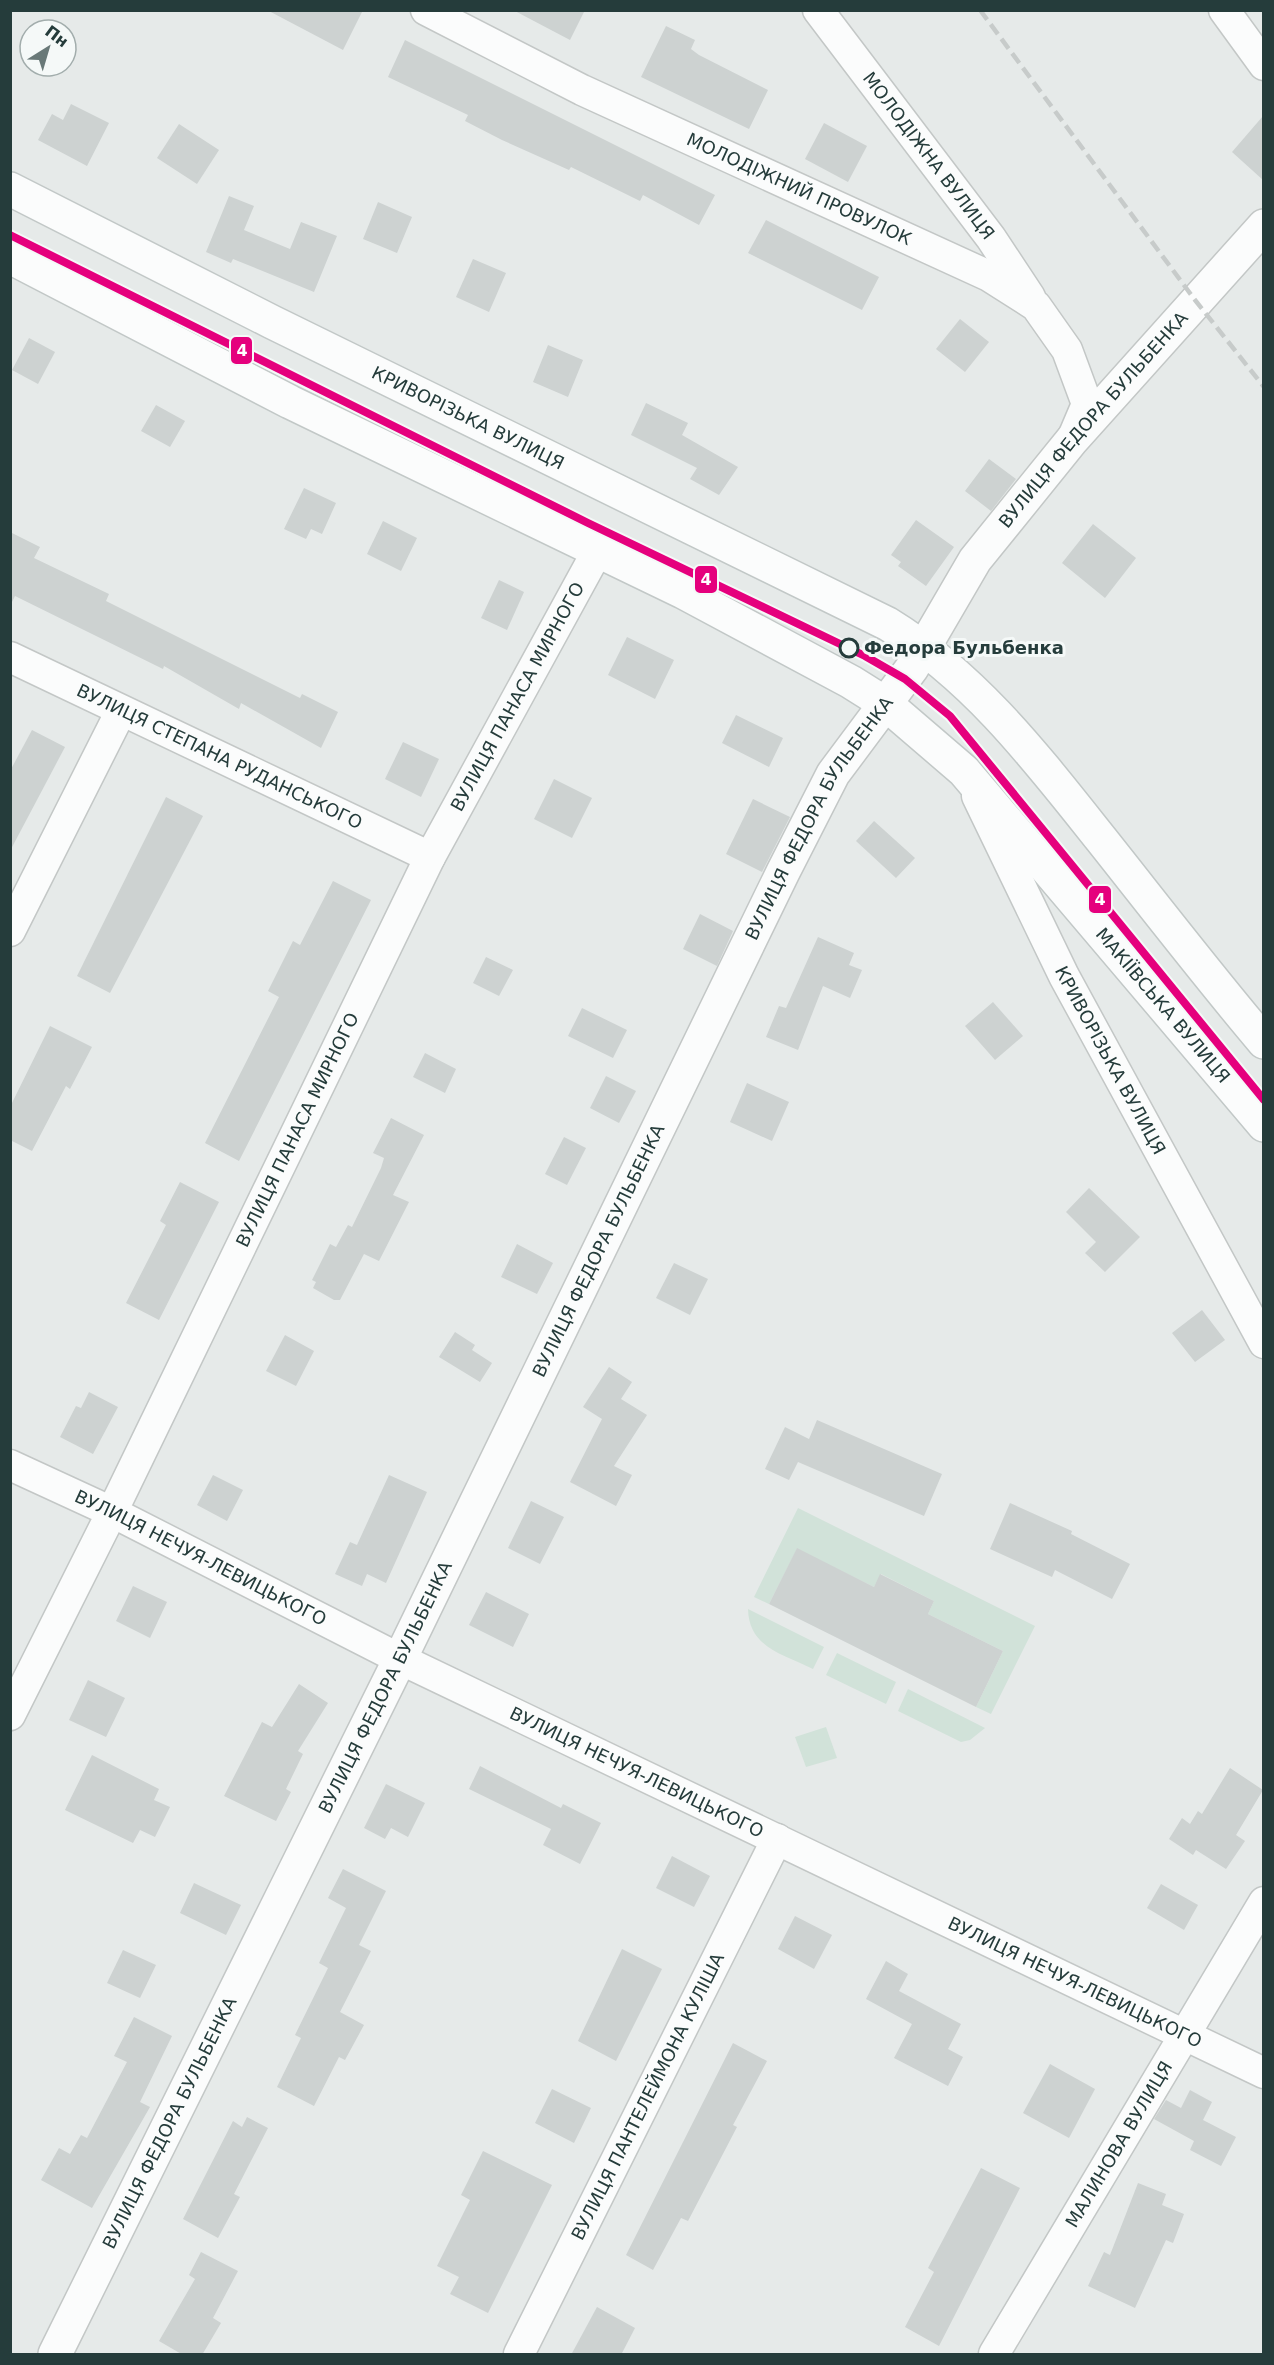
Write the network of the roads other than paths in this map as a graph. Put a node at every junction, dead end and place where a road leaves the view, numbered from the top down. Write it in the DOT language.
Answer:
graph roads {
  1 [pos="426,10"];
  2 [pos="818,10"];
  3 [pos="1224,10"];
  4 [pos="1263,65"];
  5 [pos="10,189"];
  6 [pos="1263,226"];
  7 [pos="10,257"];
  8 [pos="1036,306"];
  9 [pos="1072,440"];
  10 [pos="598,550"];
  11 [pos="924,646"];
  12 [pos="10,657"];
  13 [pos="886,704"];
  14 [pos="121,711"];
  15 [pos="964,771"];
  16 [pos="430,857"];
  17 [pos="10,932"];
  18 [pos="1263,1042"];
  19 [pos="1263,1125"];
  20 [pos="1263,1343"];
  21 [pos="10,1465"];
  22 [pos="112,1512"];
  23 [pos="400,1659"];
  24 [pos="10,1715"];
  25 [pos="777,1839"];
  26 [pos="1263,1902"];
  27 [pos="1183,2034"];
  28 [pos="1263,2073"];
  29 [pos="55,2355"];
  30 [pos="519,2355"];
  31 [pos="994,2355"];
  1 -- 8 [label="street, МОЛОДІЖНИЙ ПРОВУЛОК"];
  2 -- 8 [label="street, МОЛОДІЖНА ВУЛИЦЯ"];
  3 -- 4 [label="street"];
  5 -- 11 [label="main road, КРИВОРІЗЬКА ВУЛИЦЯ"];
  6 -- 9 [label="main road, ВУЛИЦЯ ФЕДОРА БУЛЬБЕНКА"];
  7 -- 10 [label="main road"];
  8 -- 9 [label="street, МОЛОДІЖНИЙ ПРОВУЛОК"];
  9 -- 11 [label="main road, ВУЛИЦЯ ФЕДОРА БУЛЬБЕНКА"];
  10 -- 13 [label="main road"];
  10 -- 16 [label="street, ВУЛИЦЯ ПАНАСА МИРНОГО"];
  11 -- 13 [label="main road, ВУЛИЦЯ ФЕДОРА БУЛЬБЕНКА"];
  11 -- 18 [label="main road"];
  12 -- 14 [label="street, ВУЛИЦЯ СТЕПАНА РУДАНСЬКОГО"];
  13 -- 15 [label="main road, МАКІЇВСЬКА ВУЛИЦЯ"];
  13 -- 23 [label="main road, ВУЛИЦЯ ФЕДОРА БУЛЬБЕНКА"];
  14 -- 16 [label="street, ВУЛИЦЯ СТЕПАНА РУДАНСЬКОГО"];
  14 -- 17 [label="street"];
  15 -- 19 [label="main road, МАКІЇВСЬКА ВУЛИЦЯ"];
  15 -- 20 [label="street, КРИВОРІЗЬКА ВУЛИЦЯ"];
  16 -- 22 [label="street, ВУЛИЦЯ ПАНАСА МИРНОГО"];
  21 -- 22 [label="street, ВУЛИЦЯ НЕЧУЯ-ЛЕВИЦЬКОГО"];
  22 -- 23 [label="street, ВУЛИЦЯ НЕЧУЯ-ЛЕВИЦЬКОГО"];
  22 -- 24 [label="street, ВУЛИЦЯ ПАНАСА МИРНОГО"];
  23 -- 25 [label="street, ВУЛИЦЯ НЕЧУЯ-ЛЕВИЦЬКОГО"];
  23 -- 29 [label="main road, ВУЛИЦЯ ФЕДОРА БУЛЬБЕНКА"];
  25 -- 27 [label="street, ВУЛИЦЯ НЕЧУЯ-ЛЕВИЦЬКОГО"];
  25 -- 30 [label="street, ВУЛИЦЯ ПАНТЕЛЕЙМОНА КУЛІША"];
  26 -- 27 [label="street, МАЛИНОВА ВУЛИЦЯ"];
  27 -- 28 [label="street, ВУЛИЦЯ НЕЧУЯ-ЛЕВИЦЬКОГО"];
  27 -- 31 [label="street, МАЛИНОВА ВУЛИЦЯ"];
}
